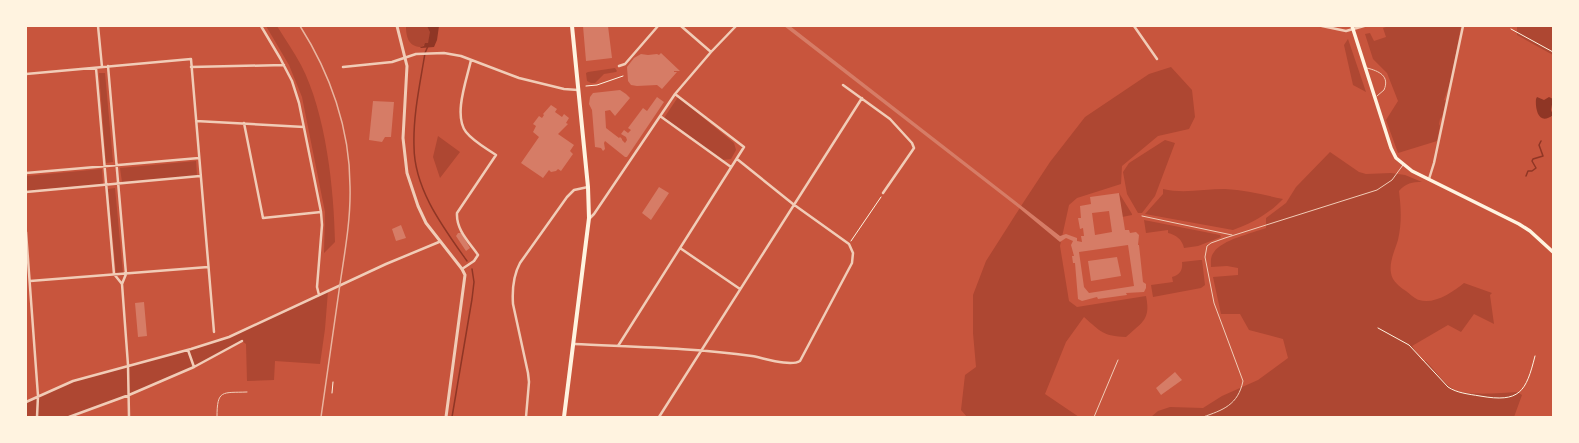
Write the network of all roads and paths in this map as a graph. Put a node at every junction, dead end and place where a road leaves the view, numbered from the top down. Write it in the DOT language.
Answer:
graph roads {
  1 [pos="98,26"];
  2 [pos="261,26"];
  3 [pos="397,26"];
  4 [pos="572,26"];
  5 [pos="658,26"];
  6 [pos="680,26"];
  7 [pos="736,26"];
  8 [pos="1134,26"];
  9 [pos="1322,26"];
  10 [pos="1364,26"];
  11 [pos="1463,26"];
  12 [pos="1353,28"];
  13 [pos="1511,29"];
  14 [pos="711,52"];
  15 [pos="1553,52"];
  16 [pos="406,57"];
  17 [pos="1157,59"];
  18 [pos="471,60"];
  19 [pos="284,65"];
  20 [pos="108,66"];
  21 [pos="619,66"];
  22 [pos="102,67"];
  23 [pos="191,67"];
  24 [pos="343,67"];
  25 [pos="96,68"];
  26 [pos="1365,68"];
  27 [pos="26,74"];
  28 [pos="622,76"];
  29 [pos="843,85"];
  30 [pos="586,86"];
  31 [pos="579,90"];
  32 [pos="675,94"];
  33 [pos="1374,97"];
  34 [pos="862,98"];
  35 [pos="660,116"];
  36 [pos="196,121"];
  37 [pos="244,123"];
  38 [pos="304,127"];
  39 [pos="199,158"];
  40 [pos="737,159"];
  41 [pos="1403,165"];
  42 [pos="104,166"];
  43 [pos="116,166"];
  44 [pos="731,167"];
  45 [pos="26,173"];
  46 [pos="200,176"];
  47 [pos="1429,179"];
  48 [pos="118,184"];
  49 [pos="105,185"];
  50 [pos="588,187"];
  51 [pos="26,192"];
  52 [pos="883,193"];
  53 [pos="793,204"];
  54 [pos="321,212"];
  55 [pos="1142,216"];
  56 [pos="589,218"];
  57 [pos="26,232"];
  58 [pos="1233,235"];
  59 [pos="439,242"];
  60 [pos="848,244"];
  61 [pos="680,248"];
  62 [pos="1553,252"];
  63 [pos="208,267"];
  64 [pos="462,270"];
  65 [pos="114,274"];
  66 [pos="126,274"];
  67 [pos="30,281"];
  68 [pos="122,284"];
  69 [pos="740,289"];
  70 [pos="319,295"];
  71 [pos="1378,328"];
  72 [pos="214,332"];
  73 [pos="242,341"];
  74 [pos="574,344"];
  75 [pos="618,346"];
  76 [pos="188,350"];
  77 [pos="700,352"];
  78 [pos="1535,356"];
  79 [pos="1118,360"];
  80 [pos="128,365"];
  81 [pos="194,367"];
  82 [pos="333,382"];
  83 [pos="247,392"];
  84 [pos="332,393"];
  85 [pos="129,395"];
  86 [pos="38,396"];
  87 [pos="26,402"];
  88 [pos="38,417"];
  89 [pos="69,417"];
  90 [pos="129,417"];
  91 [pos="217,417"];
  92 [pos="446,417"];
  93 [pos="526,417"];
  94 [pos="564,417"];
  95 [pos="659,417"];
  96 [pos="1094,417"];
  97 [pos="1203,417"];
  1 -- 22 [label="street"];
  2 -- 19 [label="street"];
  3 -- 16 [label="street"];
  4 -- 31 [label="main road"];
  5 -- 21 [label="street"];
  6 -- 14 [label="street"];
  7 -- 14 [label="street"];
  8 -- 17 [label="street"];
  9 -- 12 [label="street"];
  10 -- 12 [label="street"];
  11 -- 47 [label="street"];
  12 -- 26 [label="main road"];
  13 -- 15 [label="path"];
  14 -- 32 [label="street"];
  16 -- 18 [label="street"];
  16 -- 24 [label="street"];
  16 -- 59 [label="street"];
  18 -- 31 [label="street"];
  18 -- 64 [label="street"];
  19 -- 23 [label="street"];
  19 -- 38 [label="street"];
  20 -- 22 [label="street"];
  20 -- 23 [label="street"];
  20 -- 43 [label="street"];
  22 -- 25 [label="street"];
  23 -- 36 [label="street"];
  25 -- 27 [label="street"];
  25 -- 42 [label="street"];
  26 -- 33 [label="main road"];
  26 -- 33 [label="lane"];
  28 -- 30 [label="path"];
  29 -- 34 [label="street"];
  31 -- 50 [label="main road"];
  32 -- 35 [label="street"];
  32 -- 40 [label="street"];
  33 -- 41 [label="main road"];
  34 -- 52 [label="street"];
  34 -- 53 [label="street"];
  35 -- 44 [label="street"];
  35 -- 56 [label="street"];
  36 -- 37 [label="street"];
  36 -- 39 [label="street"];
  37 -- 38 [label="street"];
  37 -- 54 [label="street"];
  38 -- 54 [label="street"];
  39 -- 43 [label="street"];
  39 -- 46 [label="street"];
  40 -- 44 [label="street"];
  40 -- 53 [label="street"];
  41 -- 47 [label="main road"];
  41 -- 58 [label="lane"];
  42 -- 43 [label="street"];
  42 -- 45 [label="street"];
  42 -- 49 [label="street"];
  43 -- 48 [label="street"];
  44 -- 61 [label="street"];
  46 -- 48 [label="street"];
  46 -- 63 [label="street"];
  47 -- 62 [label="main road"];
  48 -- 49 [label="street"];
  48 -- 66 [label="street"];
  49 -- 51 [label="street"];
  49 -- 65 [label="street"];
  50 -- 56 [label="main road"];
  50 -- 93 [label="street"];
  52 -- 60 [label="path"];
  53 -- 60 [label="street"];
  53 -- 69 [label="street"];
  54 -- 70 [label="street"];
  55 -- 58 [label="lane"];
  56 -- 74 [label="main road"];
  57 -- 67 [label="street"];
  58 -- 97 [label="lane"];
  59 -- 64 [label="street"];
  59 -- 70 [label="street"];
  60 -- 77 [label="street"];
  61 -- 69 [label="street"];
  61 -- 75 [label="street"];
  63 -- 66 [label="street"];
  63 -- 72 [label="street"];
  64 -- 92 [label="street"];
  65 -- 66 [label="street"];
  65 -- 67 [label="street"];
  65 -- 68 [label="street"];
  66 -- 68 [label="street"];
  67 -- 86 [label="street"];
  68 -- 80 [label="street"];
  69 -- 77 [label="street"];
  70 -- 76 [label="street"];
  71 -- 78 [label="path"];
  73 -- 81 [label="street"];
  74 -- 75 [label="street"];
  74 -- 94 [label="main road"];
  75 -- 77 [label="street"];
  76 -- 80 [label="street"];
  76 -- 81 [label="street"];
  77 -- 95 [label="street"];
  79 -- 96 [label="lane"];
  80 -- 85 [label="street"];
  80 -- 86 [label="street"];
  81 -- 85 [label="street"];
  82 -- 84 [label="path"];
  83 -- 91 [label="lane"];
  85 -- 89 [label="street"];
  85 -- 90 [label="street"];
  86 -- 87 [label="street"];
  86 -- 88 [label="street"];
}
